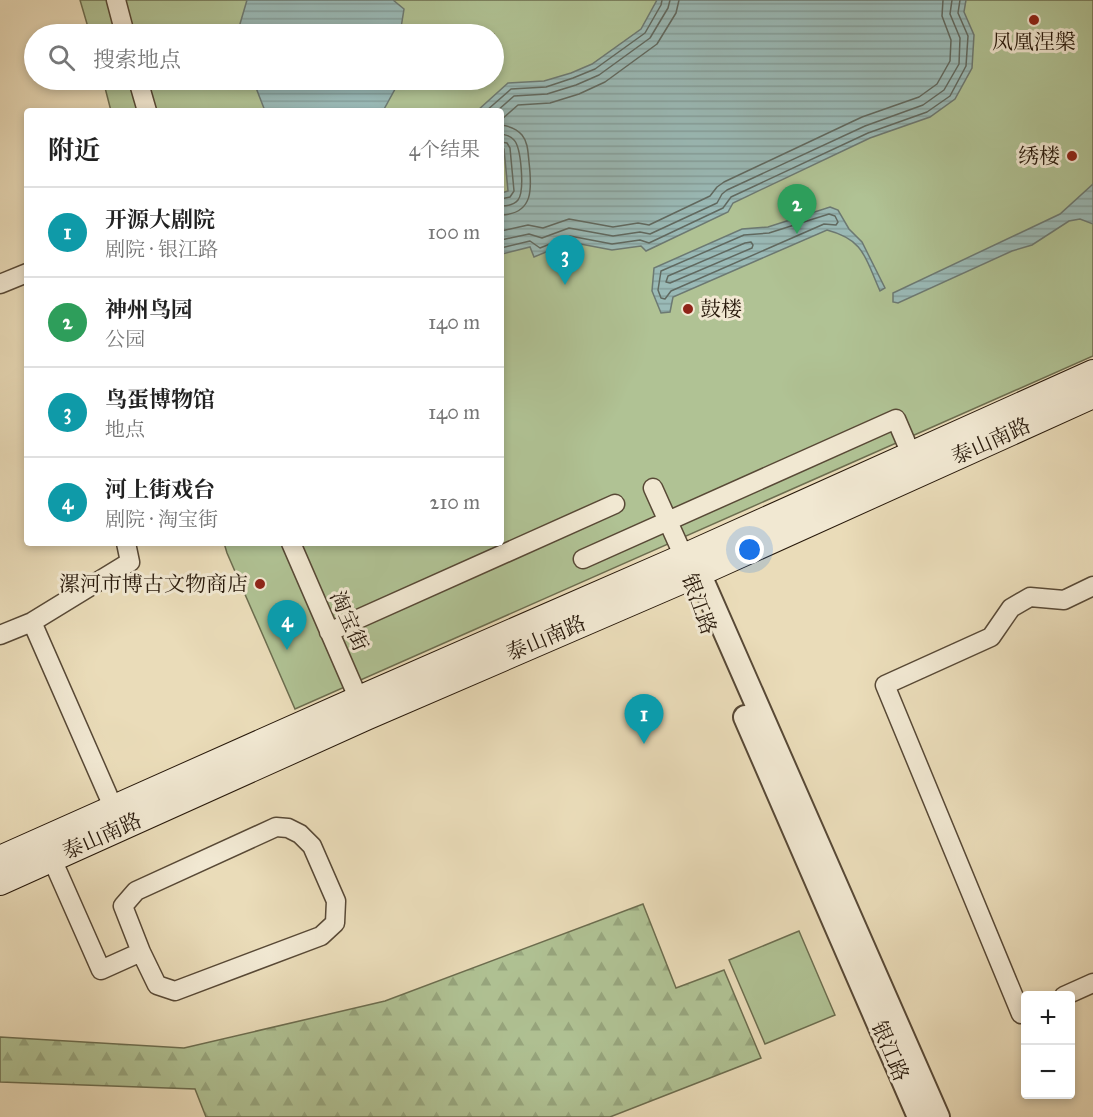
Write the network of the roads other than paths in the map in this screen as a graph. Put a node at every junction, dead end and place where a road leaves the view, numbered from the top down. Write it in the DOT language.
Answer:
graph roads {
  1 [pos="116,0"];
  2 [pos="122,24"];
  3 [pos="141,90"];
  4 [pos="146,108"];
  5 [pos="24,274"];
  6 [pos="0,284"];
  7 [pos="1093,373"];
  8 [pos="1093,395"];
  9 [pos="911,454"];
  10 [pos="653,488"];
  11 [pos="615,504"];
  12 [pos="668,521"];
  13 [pos="127,546"];
  14 [pos="292,546"];
  15 [pos="583,559"];
  16 [pos="689,569"];
  17 [pos="1093,586"];
  18 [pos="32,622"];
  19 [pos="329,632"];
  20 [pos="0,636"];
  21 [pos="362,708"];
  22 [pos="114,809"];
  23 [pos="48,849"];
  24 [pos="0,859"];
  25 [pos="0,882"];
  26 [pos="141,952"];
  27 [pos="1093,983"];
  28 [pos="1075,991"];
  29 [pos="1021,1014"];
  30 [pos="919,1117"];
  31 [pos="938,1117"];
  1 -- 2 [label="street"];
  3 -- 4 [label="street"];
  5 -- 6 [label="street"];
  7 -- 9 [label="main road, 泰山南路"];
  8 -- 16 [label="main road, 泰山南路"];
  9 -- 12 [label="street"];
  9 -- 16 [label="main road, 泰山南路"];
  10 -- 12 [label="street"];
  11 -- 19 [label="street"];
  12 -- 15 [label="street"];
  12 -- 16 [label="street"];
  13 -- 18 [label="street"];
  14 -- 19 [label="street, 淘宝街"];
  16 -- 21 [label="main road, 泰山南路"];
  16 -- 30 [label="street, 银江路"];
  16 -- 31 [label="street, 银江路"];
  17 -- 29 [label="street"];
  18 -- 20 [label="street"];
  18 -- 22 [label="street"];
  19 -- 21 [label="street, 淘宝街"];
  21 -- 22 [label="main road, 泰山南路"];
  21 -- 23 [label="main road, 泰山南路"];
  22 -- 23 [label="main road, 泰山南路"];
  23 -- 24 [label="main road, 泰山南路"];
  23 -- 25 [label="main road, 泰山南路"];
  23 -- 26 [label="street"];
  26 -- 26 [label="street"];
  27 -- 28 [label="street"];
}
